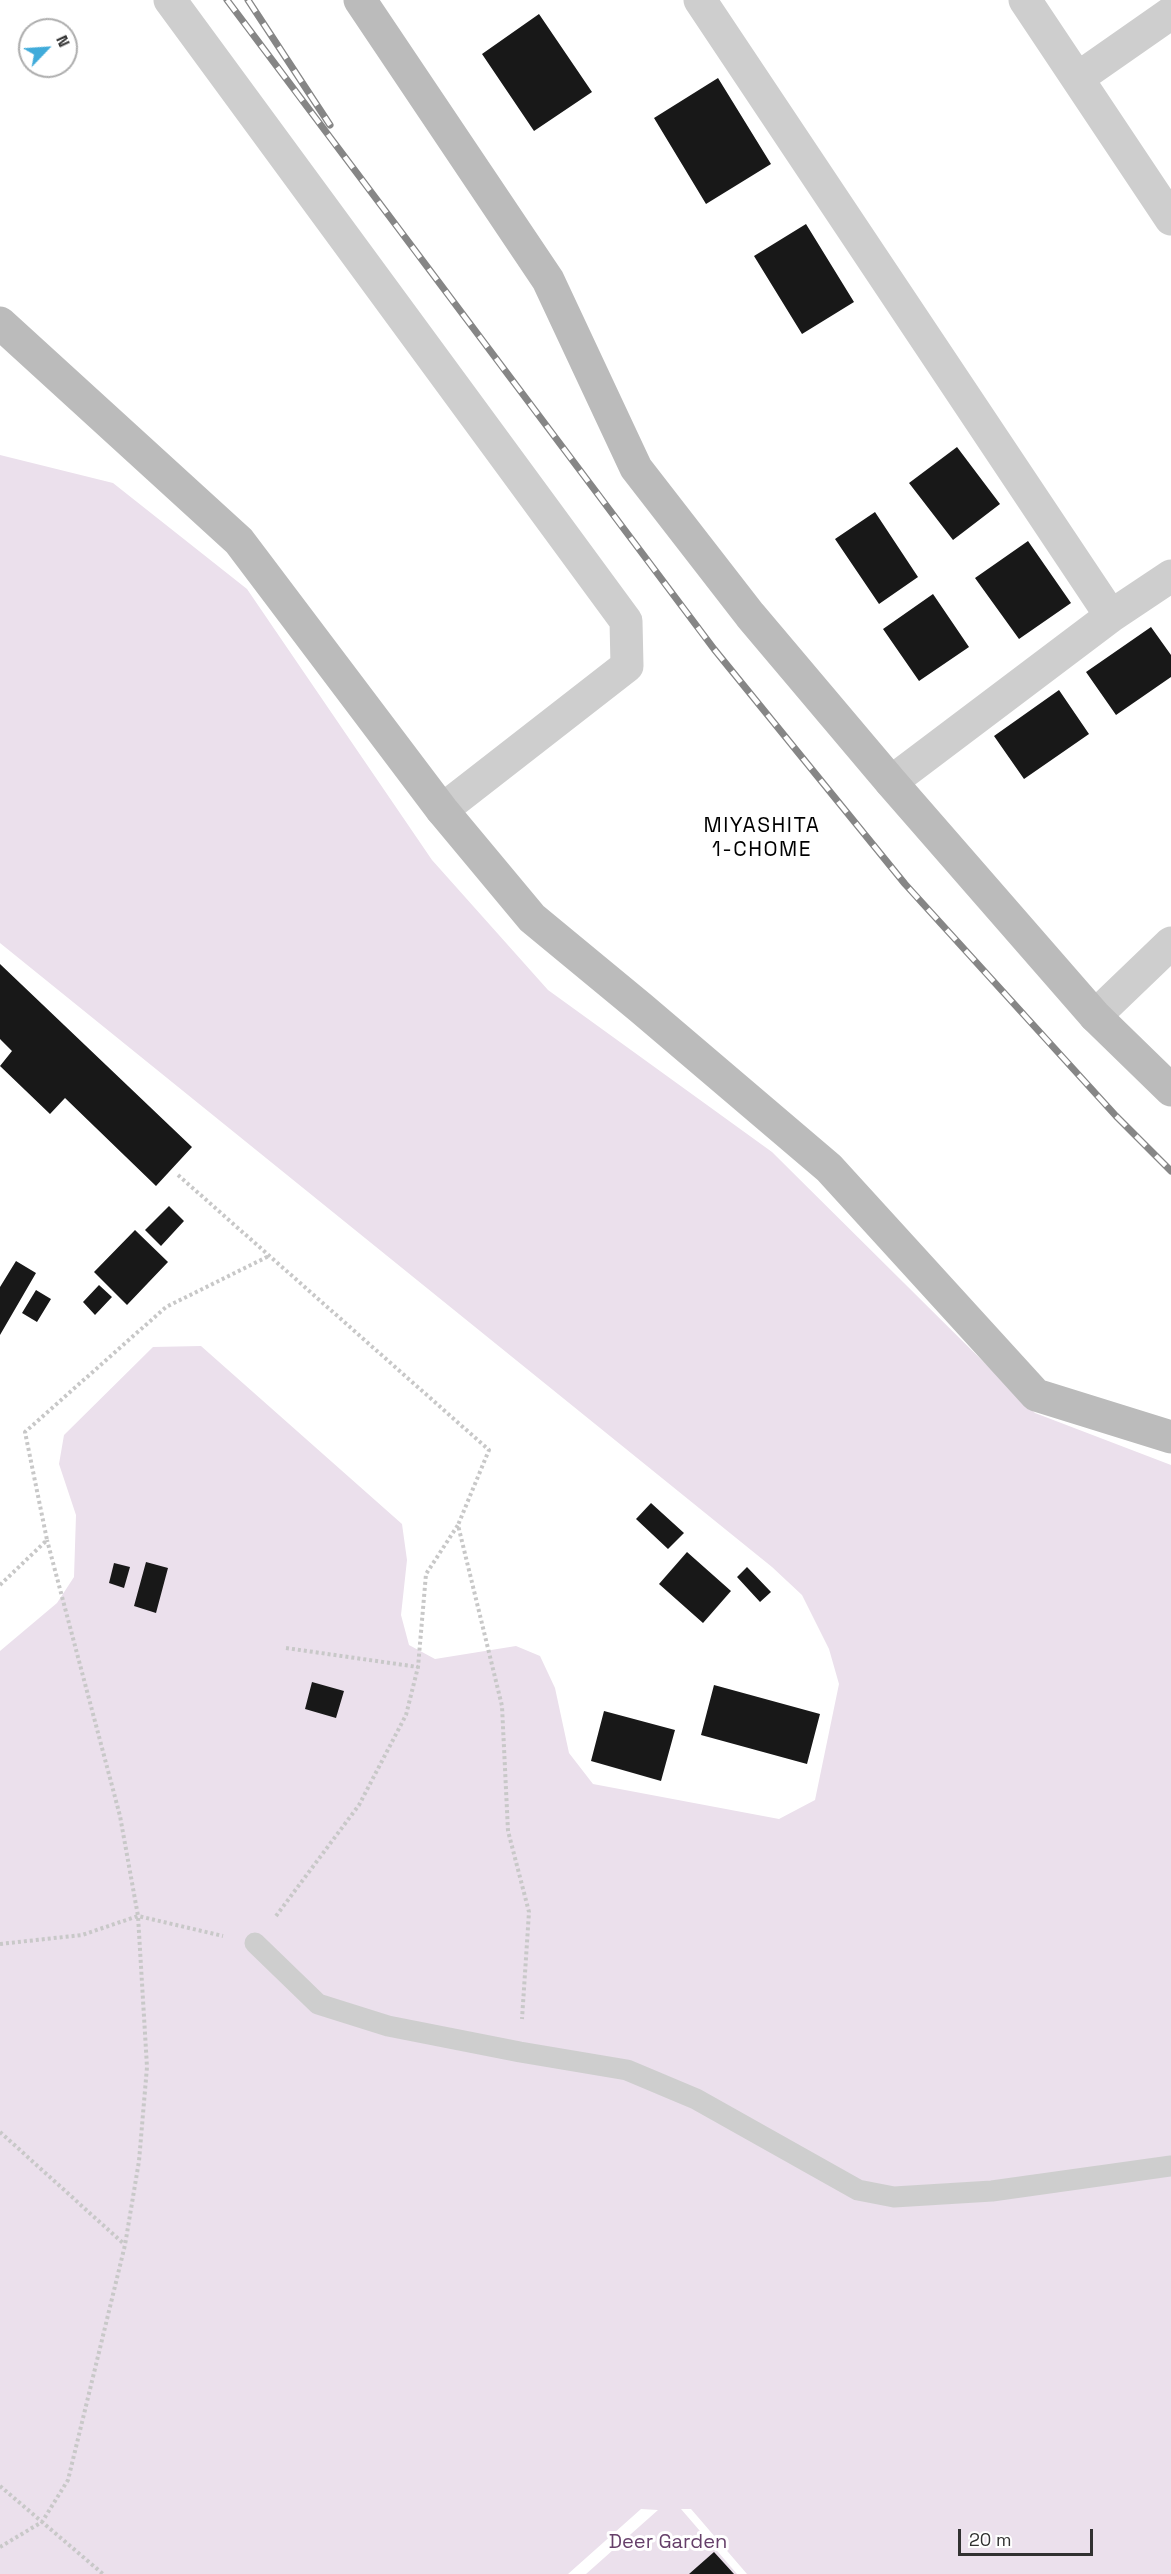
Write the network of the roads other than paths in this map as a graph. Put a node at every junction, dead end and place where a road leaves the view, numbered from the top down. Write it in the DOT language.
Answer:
graph roads {
  1 [pos="170,0"];
  2 [pos="360,0"];
  3 [pos="700,0"];
  4 [pos="1025,0"];
  5 [pos="1171,14"];
  6 [pos="1078,78"];
  7 [pos="1171,219"];
  8 [pos="0,323"];
  9 [pos="1171,576"];
  10 [pos="1112,616"];
  11 [pos="891,782"];
  12 [pos="442,810"];
  13 [pos="1171,943"];
  14 [pos="1095,1016"];
  15 [pos="1171,1090"];
  16 [pos="1171,1437"];
  17 [pos="255,1943"];
  18 [pos="1171,2166"];
  1 -- 12 [label="street"];
  2 -- 11 [label="street"];
  3 -- 10 [label="street"];
  4 -- 6 [label="street"];
  5 -- 6 [label="street"];
  6 -- 7 [label="street"];
  8 -- 12 [label="street"];
  9 -- 10 [label="street"];
  10 -- 11 [label="street"];
  11 -- 14 [label="street"];
  12 -- 16 [label="street"];
  13 -- 14 [label="street"];
  14 -- 15 [label="street"];
  17 -- 18 [label="lane"];
}
